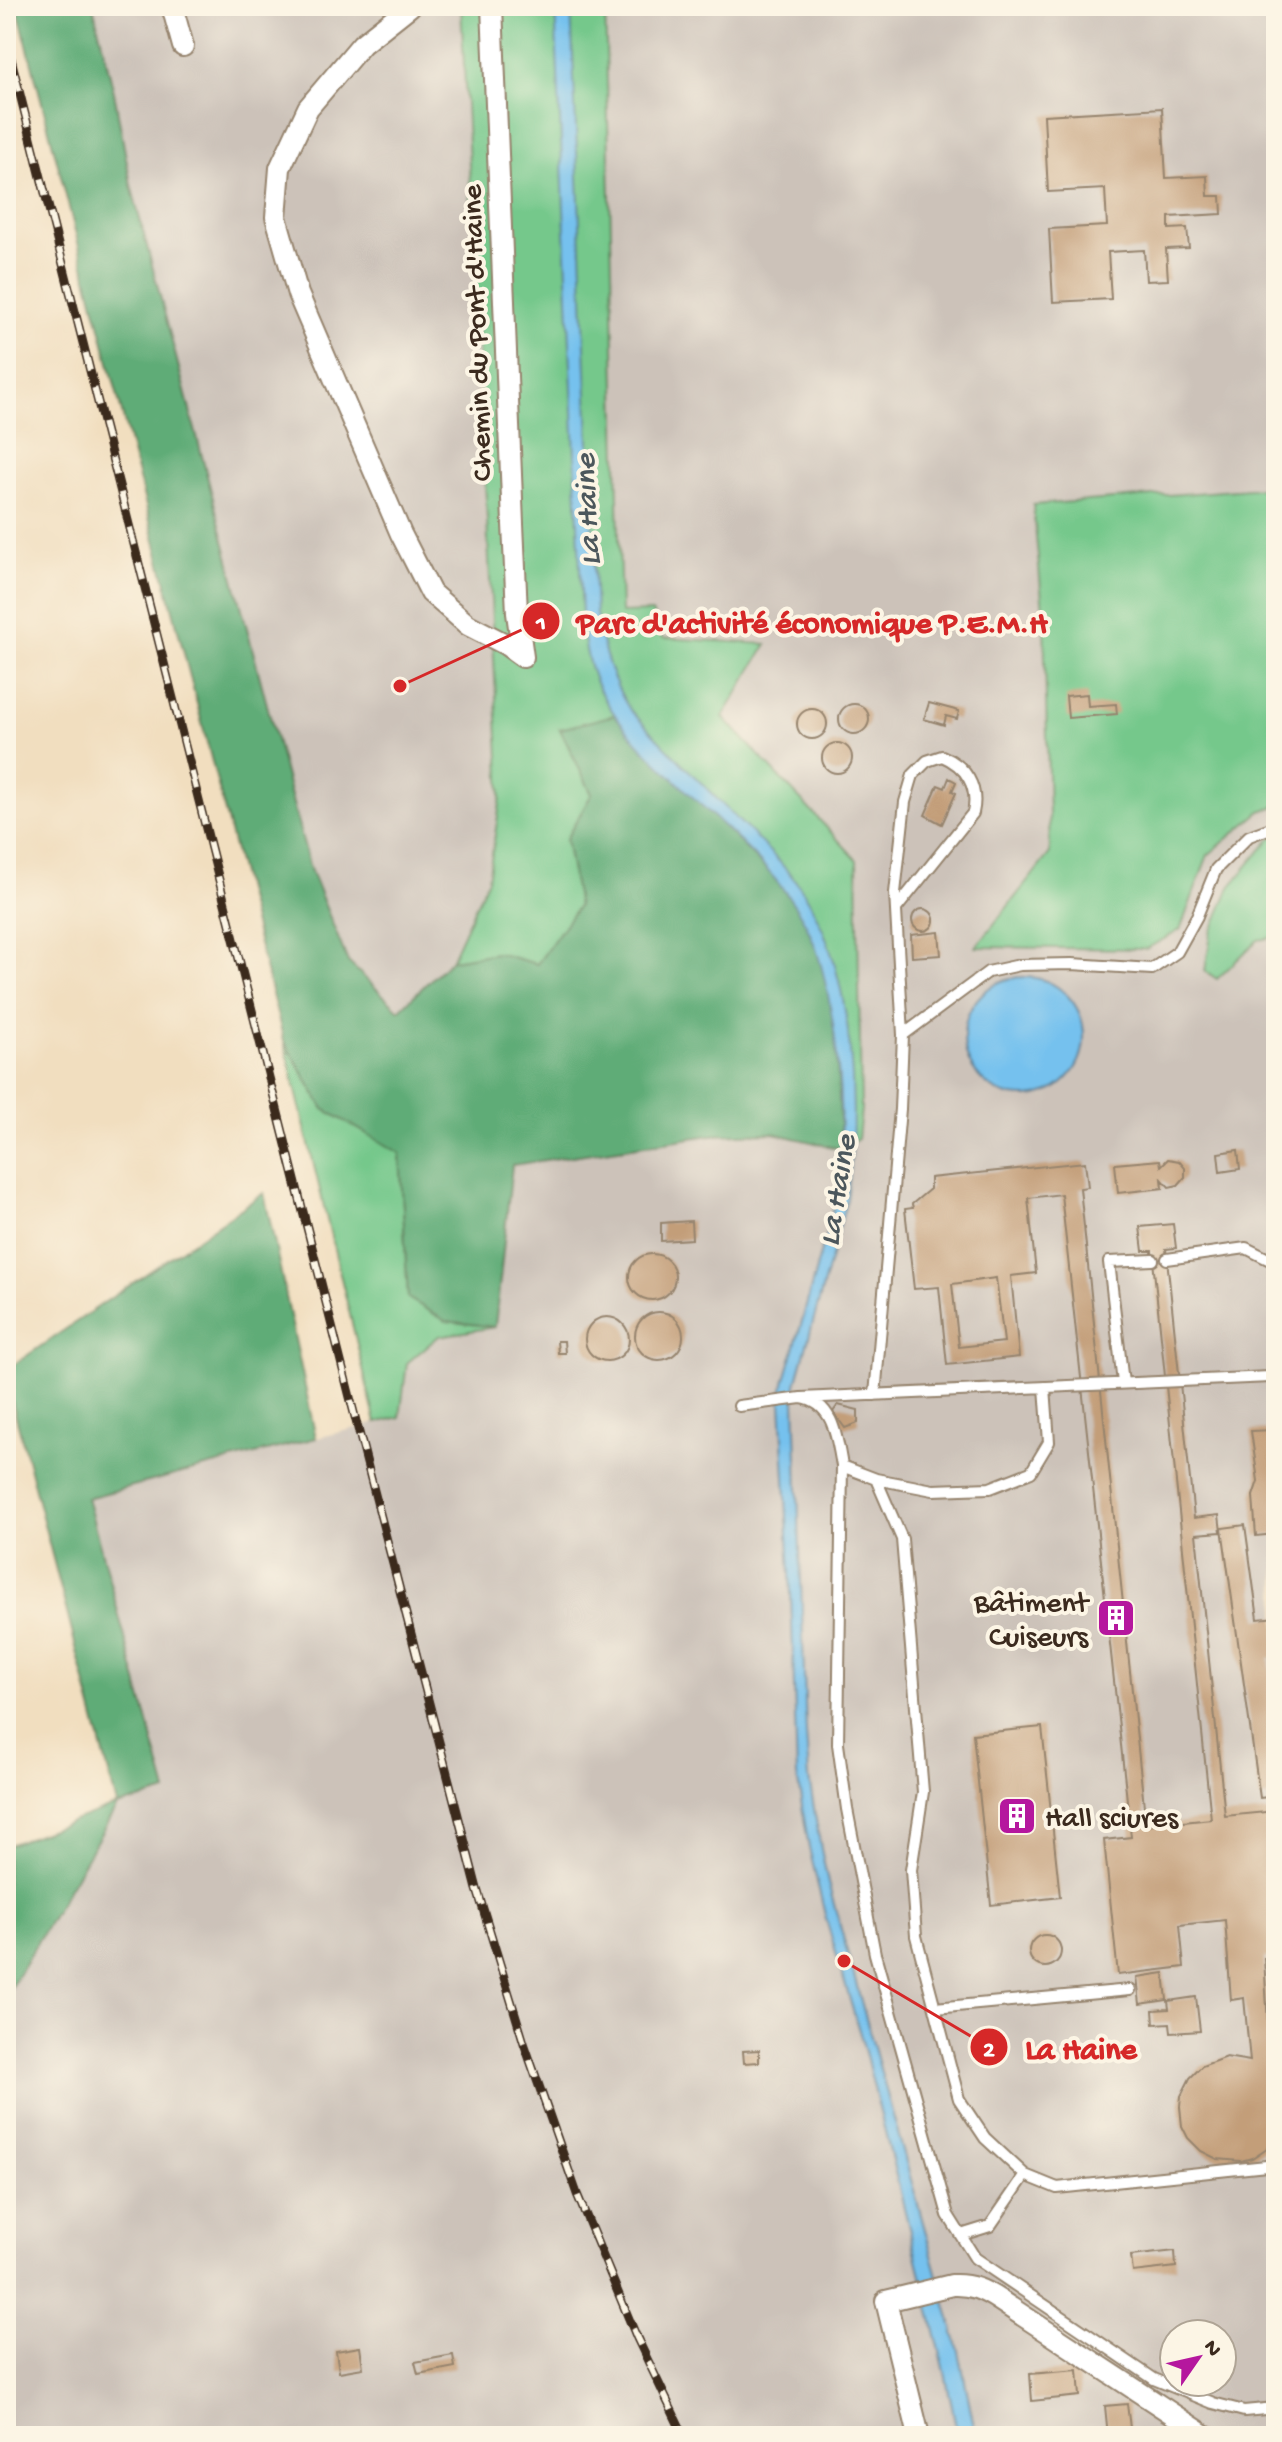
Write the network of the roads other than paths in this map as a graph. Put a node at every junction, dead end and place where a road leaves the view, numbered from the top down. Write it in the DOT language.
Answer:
graph roads {
  1 [pos="172,6"];
  2 [pos="410,6"];
  3 [pos="492,6"];
  4 [pos="183,46"];
  5 [pos="1276,826"];
  6 [pos="896,909"];
  7 [pos="903,1035"];
  8 [pos="1167,1259"];
  9 [pos="1153,1260"];
  10 [pos="1276,1268"];
  11 [pos="1274,1377"];
  12 [pos="1123,1383"];
  13 [pos="1045,1387"];
  14 [pos="875,1395"];
  15 [pos="801,1398"];
  16 [pos="739,1406"];
  17 [pos="842,1466"];
  18 [pos="876,1479"];
  19 [pos="1130,1990"];
  20 [pos="935,2008"];
  21 [pos="1276,2165"];
  22 [pos="1025,2175"];
  23 [pos="961,2235"];
  24 [pos="1276,2408"];
  25 [pos="919,2436"];
  26 [pos="1206,2436"];
  1 -- 4 [label="street"];
  2 -- 3 [label="street, Chemin du Pont d'Haine"];
  5 -- 7 [label="lane"];
  6 -- 6 [label="lane"];
  6 -- 7 [label="lane"];
  7 -- 14 [label="lane"];
  8 -- 10 [label="lane"];
  9 -- 12 [label="lane"];
  11 -- 12 [label="lane"];
  12 -- 13 [label="lane"];
  13 -- 14 [label="lane"];
  13 -- 18 [label="lane"];
  14 -- 15 [label="lane"];
  15 -- 16 [label="lane"];
  15 -- 17 [label="lane"];
  17 -- 18 [label="lane"];
  17 -- 23 [label="lane"];
  18 -- 20 [label="lane"];
  19 -- 20 [label="lane"];
  20 -- 22 [label="lane"];
  21 -- 22 [label="lane"];
  22 -- 23 [label="lane"];
  23 -- 24 [label="lane"];
  25 -- 26 [label="street"];
}
